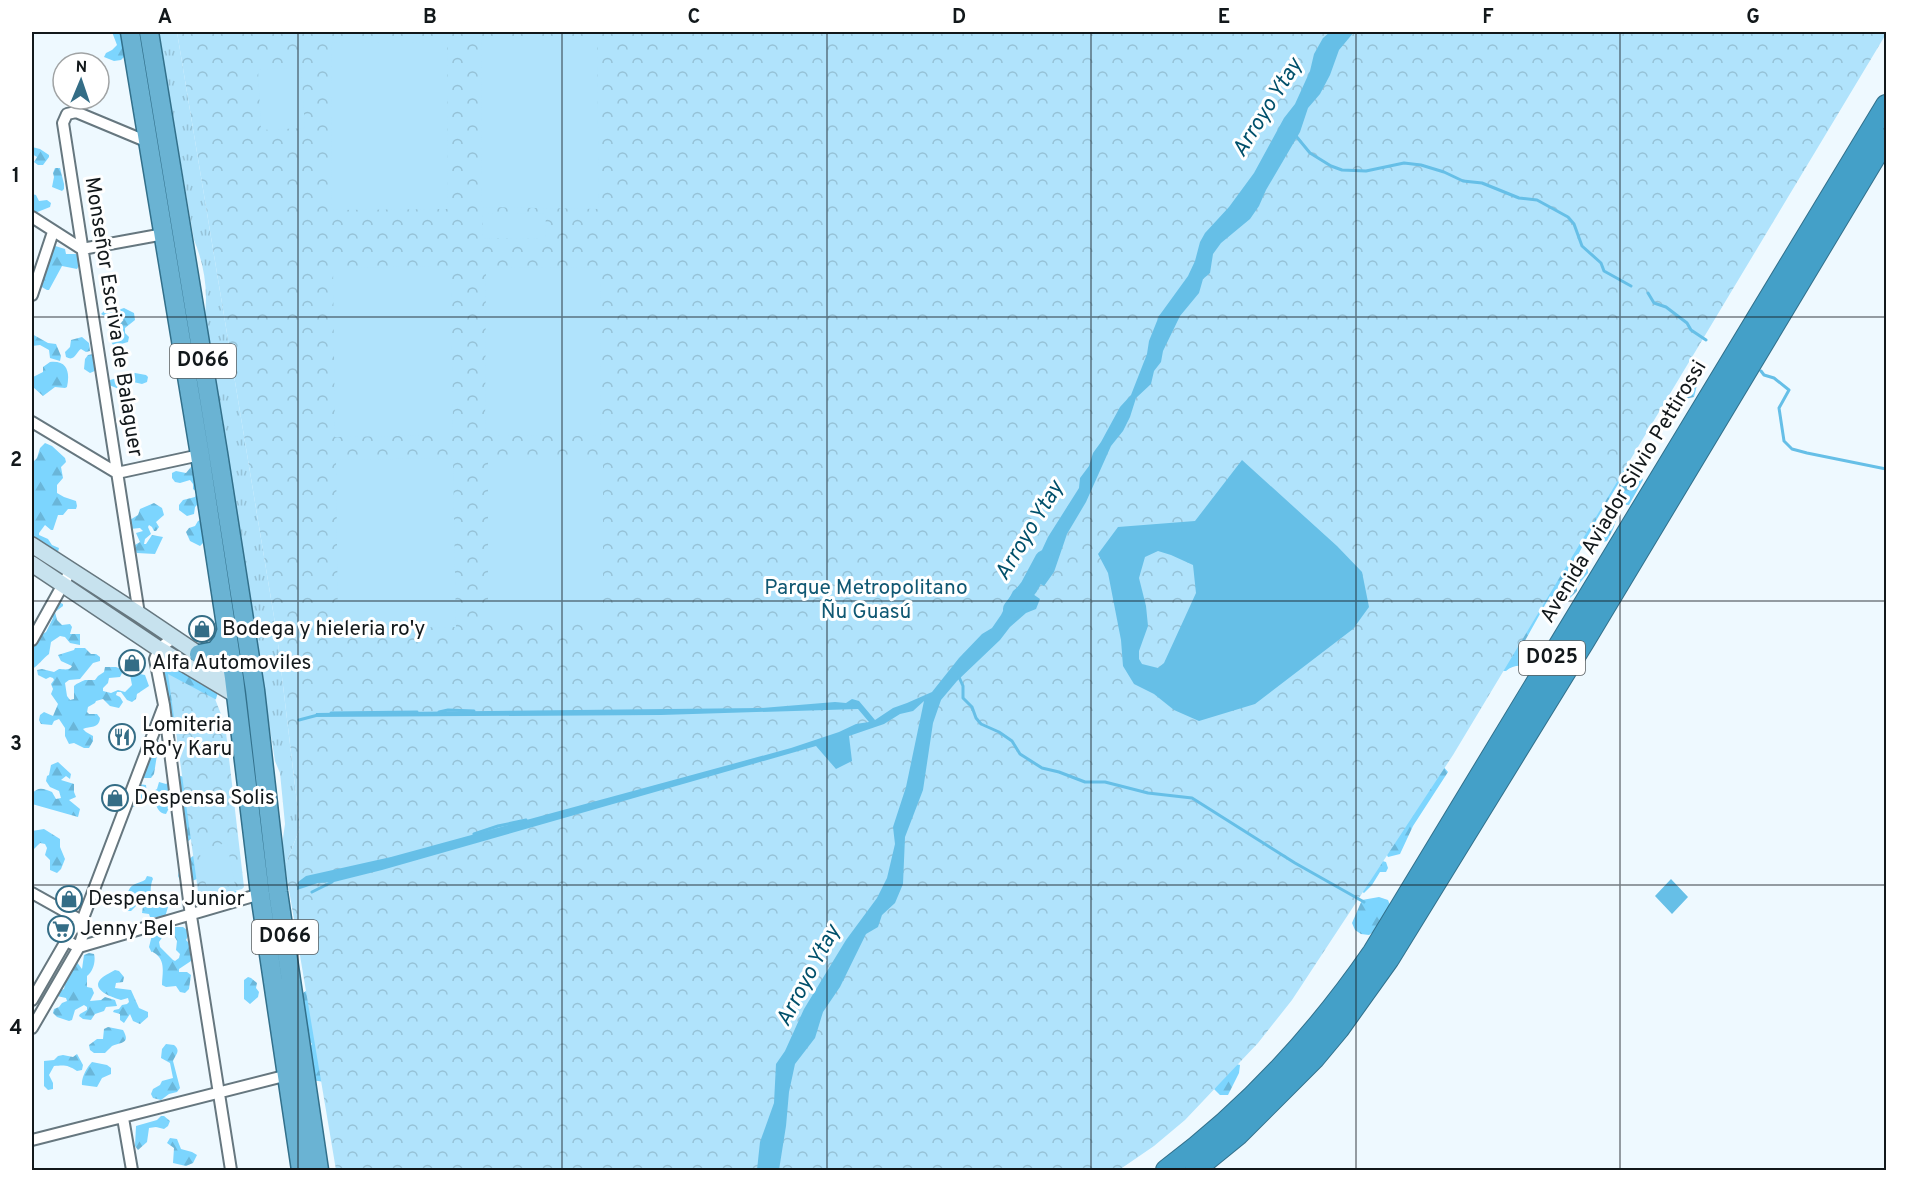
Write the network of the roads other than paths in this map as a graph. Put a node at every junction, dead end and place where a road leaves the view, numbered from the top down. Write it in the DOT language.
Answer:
graph roads {
  1 [pos="130,32"];
  2 [pos="148,32"];
  3 [pos="1887,105"];
  4 [pos="1887,139"];
  5 [pos="148,142"];
  6 [pos="32,217"];
  7 [pos="53,232"];
  8 [pos="164,234"];
  9 [pos="82,249"];
  10 [pos="32,295"];
  11 [pos="32,422"];
  12 [pos="200,455"];
  13 [pos="117,473"];
  14 [pos="32,545"];
  15 [pos="32,564"];
  16 [pos="71,570"];
  17 [pos="63,585"];
  18 [pos="140,614"];
  19 [pos="227,629"];
  20 [pos="174,637"];
  21 [pos="32,640"];
  22 [pos="159,649"];
  23 [pos="199,654"];
  24 [pos="235,686"];
  25 [pos="164,705"];
  26 [pos="264,772"];
  27 [pos="32,893"];
  28 [pos="260,894"];
  29 [pos="191,916"];
  30 [pos="82,921"];
  31 [pos="66,941"];
  32 [pos="79,947"];
  33 [pos="32,1000"];
  34 [pos="32,1028"];
  35 [pos="288,1075"];
  36 [pos="218,1093"];
  37 [pos="123,1118"];
  38 [pos="32,1140"];
  39 [pos="132,1170"];
  40 [pos="231,1170"];
  41 [pos="301,1170"];
  42 [pos="319,1170"];
  43 [pos="1166,1170"];
  44 [pos="1195,1170"];
  1 -- 5 [label="highway, D066"];
  2 -- 26 [label="highway, D066"];
  3 -- 43 [label="highway, Avenida Aviador Silvio Pettirossi / D025"];
  4 -- 44 [label="highway, Avenida Aviador Silvio Pettirossi / D025"];
  5 -- 8 [label="highway, D066"];
  5 -- 9 [label="street, Monseñor Escriva de Balaguer"];
  6 -- 7 [label="street"];
  7 -- 9 [label="street"];
  7 -- 10 [label="street"];
  8 -- 9 [label="street"];
  8 -- 12 [label="highway, D066"];
  9 -- 13 [label="street, Monseñor Escriva de Balaguer"];
  11 -- 13 [label="street"];
  12 -- 13 [label="street"];
  12 -- 19 [label="highway, D066"];
  13 -- 18 [label="street, Monseñor Escriva de Balaguer"];
  14 -- 16 [label="main road"];
  15 -- 17 [label="main road"];
  16 -- 17 [label="street"];
  16 -- 18 [label="main road"];
  17 -- 21 [label="street"];
  17 -- 22 [label="main road"];
  18 -- 20 [label="main road"];
  19 -- 23 [label="highway"];
  19 -- 24 [label="highway, D066"];
  20 -- 22 [label="street"];
  20 -- 23 [label="main road"];
  22 -- 24 [label="main road"];
  22 -- 25 [label="street"];
  23 -- 24 [label="main road"];
  24 -- 26 [label="highway"];
  24 -- 28 [label="highway, D066"];
  25 -- 29 [label="street"];
  25 -- 30 [label="street"];
  26 -- 42 [label="highway, D066"];
  27 -- 30 [label="street"];
  28 -- 29 [label="street"];
  28 -- 35 [label="highway, D066"];
  29 -- 32 [label="street"];
  29 -- 36 [label="street"];
  30 -- 31 [label="street"];
  30 -- 32 [label="street"];
  31 -- 32 [label="street"];
  31 -- 33 [label="street"];
  32 -- 34 [label="street"];
  35 -- 36 [label="street"];
  35 -- 41 [label="highway, D066"];
  36 -- 37 [label="street"];
  36 -- 40 [label="street"];
  37 -- 38 [label="street"];
  37 -- 39 [label="street"];
}
